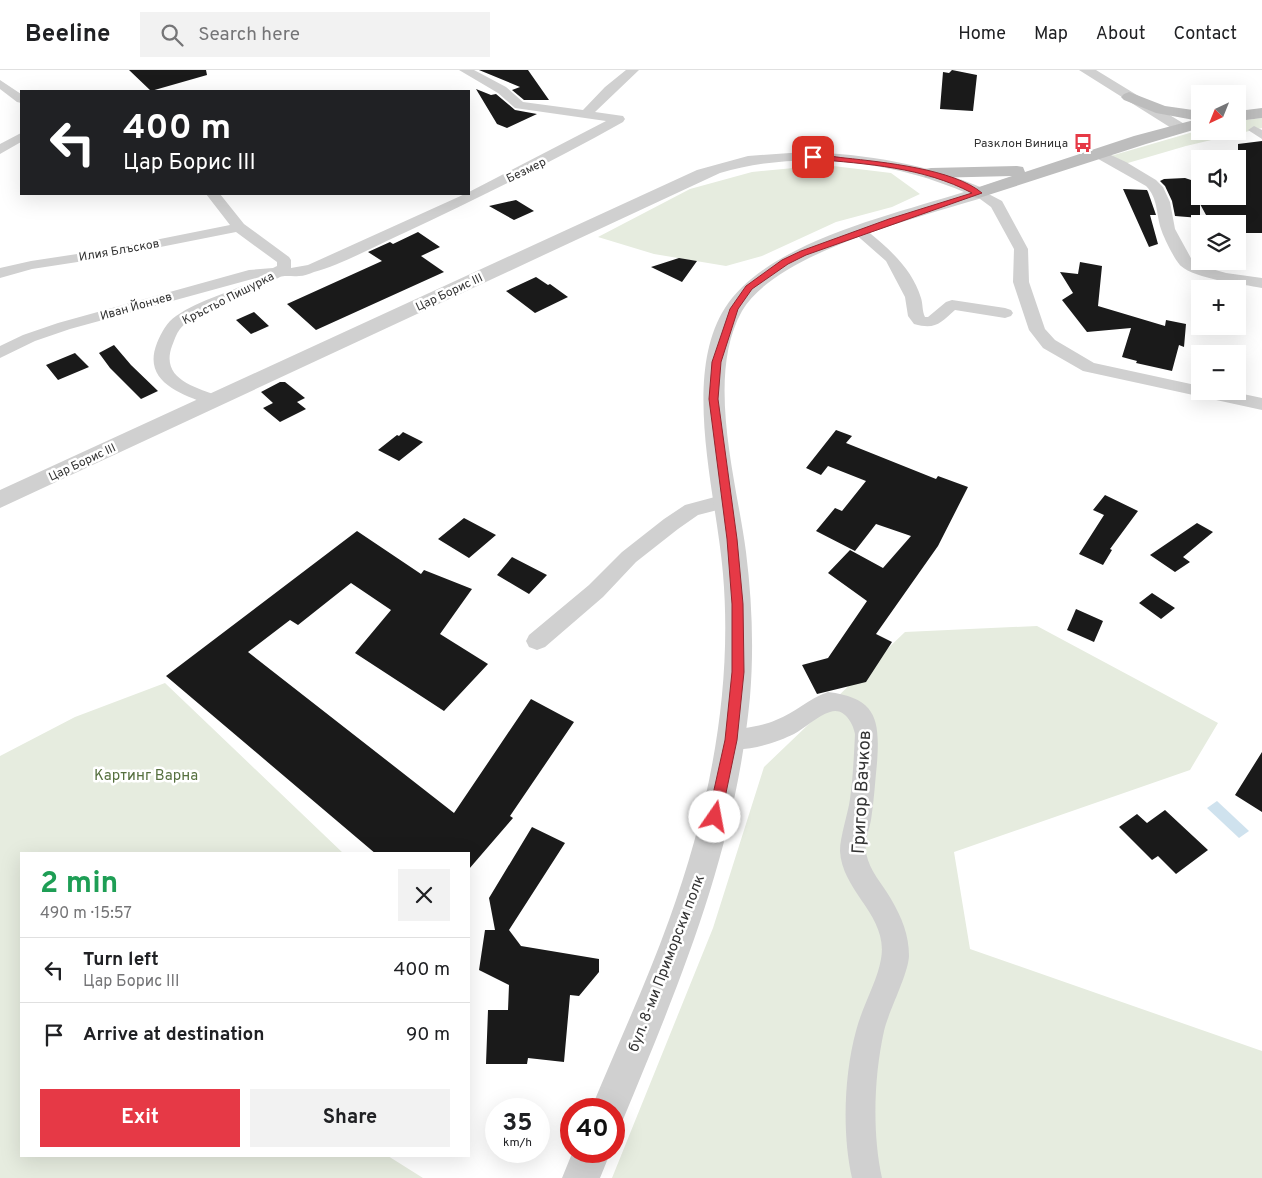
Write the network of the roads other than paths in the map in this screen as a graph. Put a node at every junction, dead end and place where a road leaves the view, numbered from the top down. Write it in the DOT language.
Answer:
graph roads {
  1 [pos="465,70"];
  2 [pos="633,70"];
  3 [pos="1086,70"];
  4 [pos="0,84"];
  5 [pos="20,98"];
  6 [pos="1134,100"];
  7 [pos="1262,113"];
  8 [pos="585,115"];
  9 [pos="1191,115"];
  10 [pos="1246,115"];
  11 [pos="1191,125"];
  12 [pos="1181,128"];
  13 [pos="20,138"];
  14 [pos="1140,140"];
  15 [pos="0,150"];
  16 [pos="1098,153"];
  17 [pos="1058,168"];
  18 [pos="924,173"];
  19 [pos="214,195"];
  20 [pos="972,195"];
  21 [pos="926,210"];
  22 [pos="238,227"];
  23 [pos="860,232"];
  24 [pos="0,273"];
  25 [pos="277,274"];
  26 [pos="1262,283"];
  27 [pos="1006,313"];
  28 [pos="0,353"];
  29 [pos="1191,389"];
  30 [pos="213,400"];
  31 [pos="1243,400"];
  32 [pos="1262,404"];
  33 [pos="0,500"];
  34 [pos="726,501"];
  35 [pos="537,641"];
  36 [pos="731,740"];
  37 [pos="613,1098"];
  38 [pos="587,1163"];
  39 [pos="581,1178"];
  40 [pos="867,1178"];
  1 -- 8 [label="street, Безмер"];
  2 -- 8 [label="street"];
  3 -- 6 [label="street"];
  4 -- 5 [label="street"];
  6 -- 9 [label="main road"];
  6 -- 12 [label="street"];
  6 -- 14 [label="main road"];
  7 -- 10 [label="main road"];
  8 -- 25 [label="street, Безмер"];
  11 -- 12 [label="main road, бул. 8-ми Приморски полк"];
  12 -- 14 [label="main road, бул. 8-ми Приморски полк"];
  13 -- 15 [label="street"];
  14 -- 16 [label="main road, бул. 8-ми Приморски полк"];
  16 -- 17 [label="main road, бул. 8-ми Приморски полк"];
  16 -- 26 [label="street"];
  17 -- 18 [label="main road"];
  17 -- 20 [label="main road, бул. 8-ми Приморски полк"];
  18 -- 20 [label="street, Цар Борис III"];
  18 -- 21 [label="street"];
  18 -- 30 [label="street, Цар Борис III"];
  19 -- 22 [label="street, Кръстьо Пишурка"];
  20 -- 21 [label="street, бул. 8-ми Приморски полк"];
  20 -- 29 [label="street"];
  21 -- 23 [label="street, бул. 8-ми Приморски полк"];
  22 -- 24 [label="street, Илия Блъсков"];
  22 -- 25 [label="street, Кръстьо Пишурка"];
  23 -- 27 [label="street"];
  23 -- 34 [label="street, бул. 8-ми Приморски полк"];
  25 -- 28 [label="street, Иван Йончев"];
  25 -- 30 [label="street, Кръстьо Пишурка"];
  30 -- 33 [label="street, Цар Борис III"];
  31 -- 32 [label="street"];
  34 -- 35 [label="street"];
  34 -- 36 [label="street, бул. 8-ми Приморски полк"];
  36 -- 37 [label="street, бул. 8-ми Приморски полк"];
  36 -- 40 [label="street, Григор Вачков"];
  38 -- 39 [label="street"];
}
